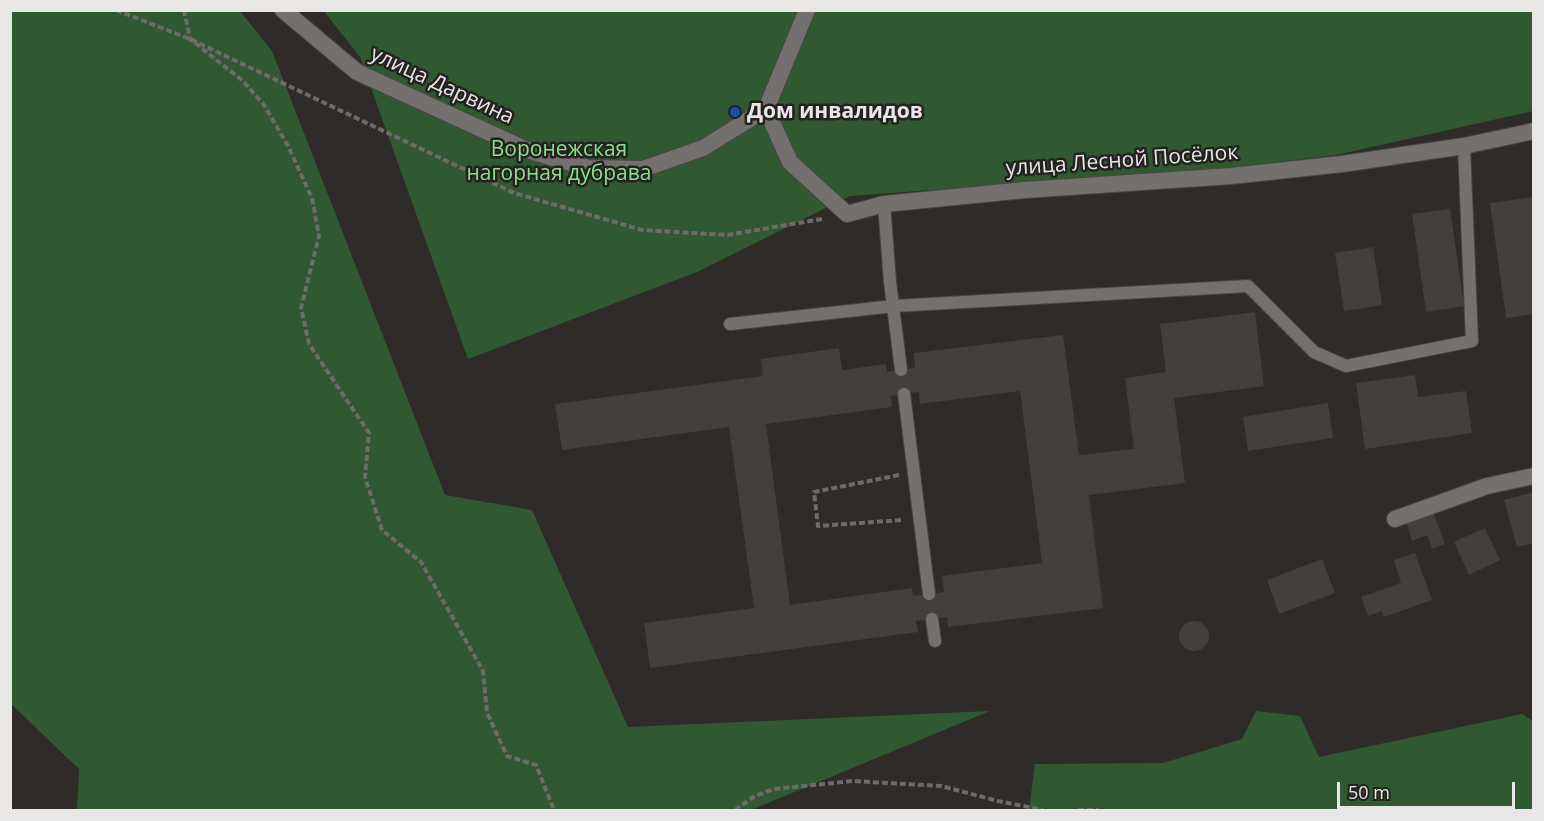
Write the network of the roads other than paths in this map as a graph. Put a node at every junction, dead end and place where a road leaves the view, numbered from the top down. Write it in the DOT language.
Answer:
graph roads {
  1 [pos="283,10"];
  2 [pos="807,10"];
  3 [pos="766,109"];
  4 [pos="1533,131"];
  5 [pos="1464,146"];
  6 [pos="884,204"];
  7 [pos="894,306"];
  8 [pos="730,324"];
  9 [pos="901,370"];
  10 [pos="904,394"];
  11 [pos="1533,476"];
  12 [pos="1395,519"];
  13 [pos="929,594"];
  14 [pos="932,619"];
  15 [pos="935,641"];
  1 -- 3 [label="street, улица Дарвина"];
  2 -- 3 [label="street"];
  3 -- 6 [label="street, улица Лесной Посёлок"];
  4 -- 5 [label="street, улица Лесной Посёлок"];
  5 -- 6 [label="street, улица Лесной Посёлок"];
  5 -- 7 [label="lane"];
  6 -- 7 [label="lane"];
  7 -- 8 [label="lane"];
  7 -- 9 [label="lane"];
  10 -- 13 [label="lane"];
  11 -- 12 [label="street"];
  14 -- 15 [label="lane"];
}
